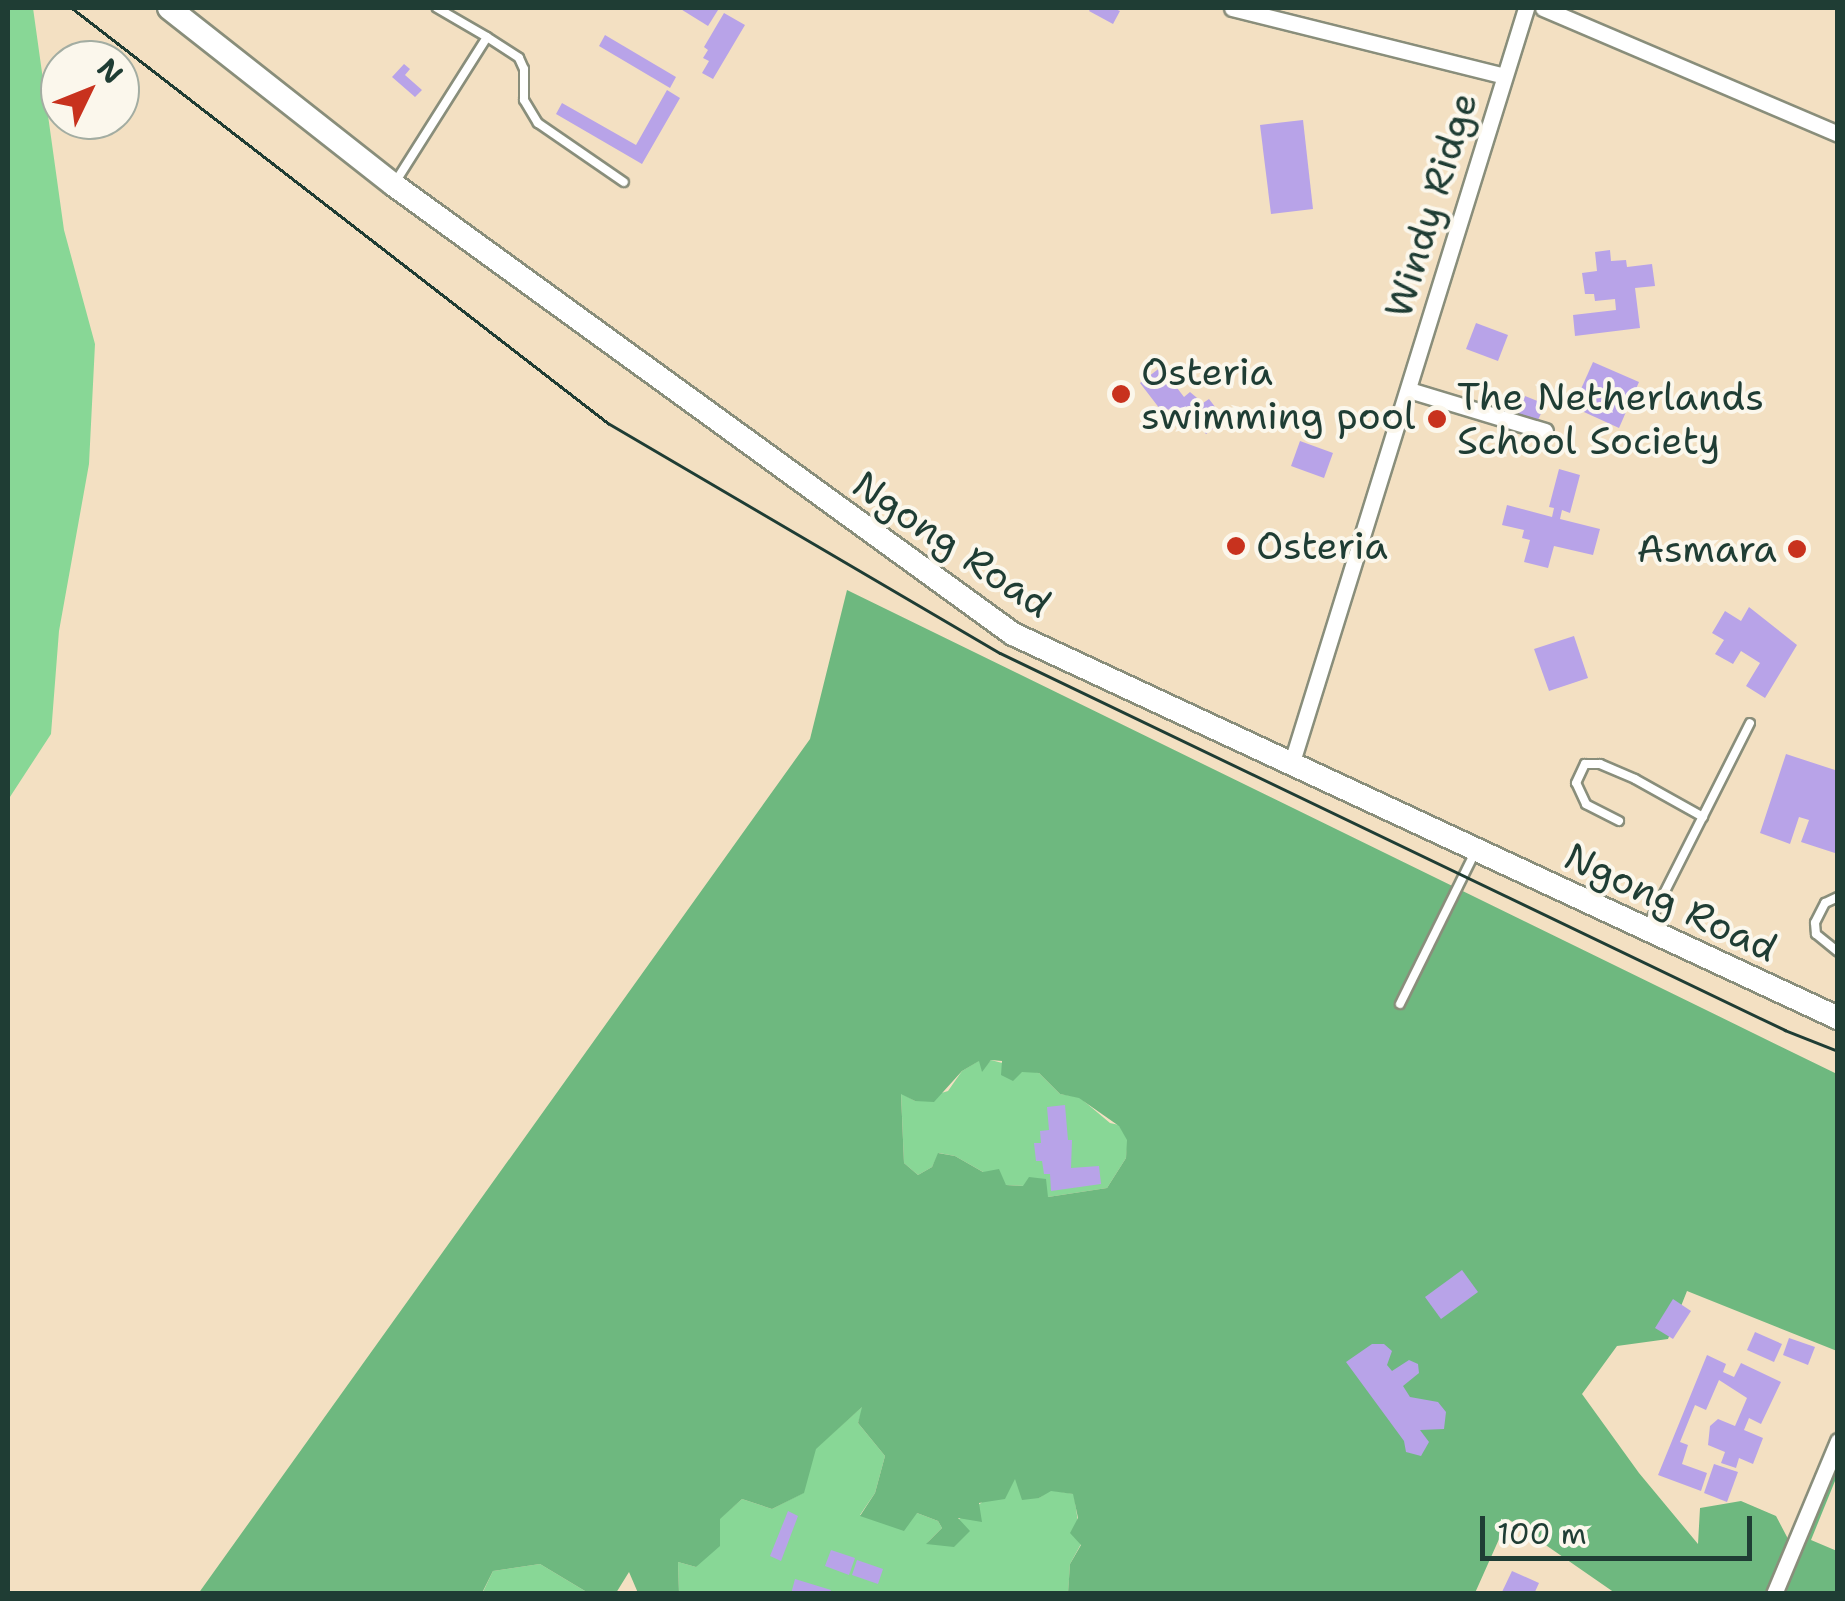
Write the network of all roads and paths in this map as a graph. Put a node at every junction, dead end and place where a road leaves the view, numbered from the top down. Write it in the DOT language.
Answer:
graph roads {
  1 [pos="169,8"];
  2 [pos="438,8"];
  3 [pos="1232,8"];
  4 [pos="1526,8"];
  5 [pos="1543,8"];
  6 [pos="487,38"];
  7 [pos="1504,76"];
  8 [pos="1838,134"];
  9 [pos="624,182"];
  10 [pos="394,184"];
  11 [pos="1409,390"];
  12 [pos="1545,431"];
  13 [pos="1750,724"];
  14 [pos="1291,765"];
  15 [pos="1703,817"];
  16 [pos="1619,821"];
  17 [pos="1476,850"];
  18 [pos="1838,896"];
  19 [pos="1646,929"];
  20 [pos="1838,952"];
  21 [pos="1400,1004"];
  22 [pos="1837,1017"];
  23 [pos="1838,1441"];
  24 [pos="1774,1594"];
  1 -- 10 [label="main road, Ngong Road"];
  2 -- 6 [label="lane"];
  3 -- 7 [label="street"];
  4 -- 7 [label="street, Windy Ridge"];
  5 -- 8 [label="street"];
  6 -- 9 [label="lane"];
  6 -- 10 [label="lane"];
  7 -- 11 [label="street, Windy Ridge"];
  10 -- 14 [label="main road, Ngong Road"];
  11 -- 12 [label="street"];
  11 -- 14 [label="street, Windy Ridge"];
  13 -- 15 [label="lane"];
  14 -- 17 [label="main road, Ngong Road"];
  15 -- 16 [label="lane"];
  15 -- 19 [label="lane"];
  17 -- 19 [label="main road, Ngong Road"];
  17 -- 21 [label="lane"];
  18 -- 20 [label="lane"];
  19 -- 22 [label="main road, Ngong Road"];
  23 -- 24 [label="street"];
}
